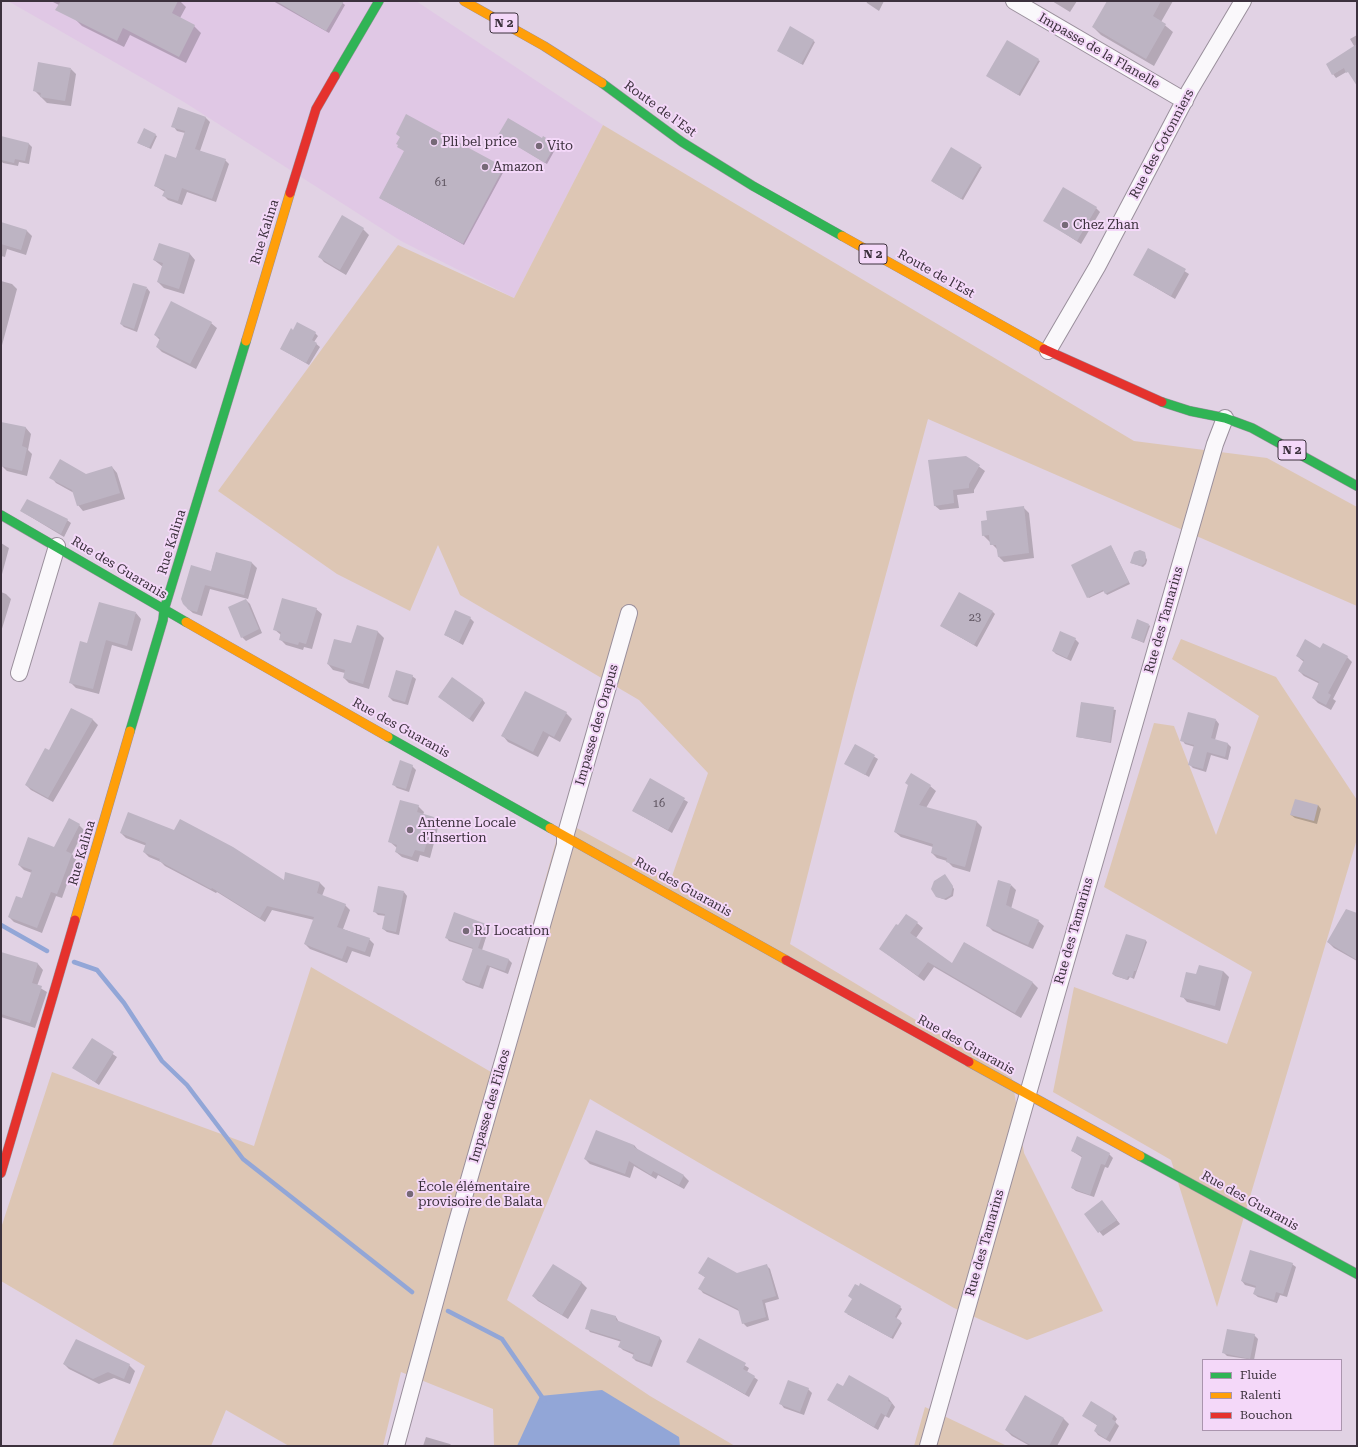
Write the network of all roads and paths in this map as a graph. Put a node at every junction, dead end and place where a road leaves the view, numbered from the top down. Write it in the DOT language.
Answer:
graph roads {
  1 [pos="378,1"];
  2 [pos="464,1"];
  3 [pos="1014,1"];
  4 [pos="1243,1"];
  5 [pos="1185,100"];
  6 [pos="1048,351"];
  7 [pos="1225,418"];
  8 [pos="1357,486"];
  9 [pos="1,515"];
  10 [pos="57,546"];
  11 [pos="164,610"];
  12 [pos="629,612"];
  13 [pos="19,673"];
  14 [pos="565,836"];
  15 [pos="1027,1094"];
  16 [pos="1,1173"];
  17 [pos="1357,1274"];
  18 [pos="396,1446"];
  19 [pos="928,1446"];
  1 -- 11 [label="street, Rue Kalina"];
  2 -- 6 [label="street, Route de l'Est / N 2"];
  3 -- 5 [label="street, Impasse de la Flanelle"];
  4 -- 5 [label="street, Rue des Cotonniers"];
  5 -- 6 [label="street, Rue des Cotonniers"];
  6 -- 7 [label="street, Route de l'Est / N 2"];
  7 -- 8 [label="street, Route de l'Est / N 2"];
  7 -- 15 [label="street, Rue des Tamarins"];
  9 -- 10 [label="street, Rue des Guaranis"];
  10 -- 11 [label="street, Rue des Guaranis"];
  10 -- 13 [label="street"];
  11 -- 14 [label="street, Rue des Guaranis"];
  11 -- 16 [label="street, Rue Kalina"];
  12 -- 14 [label="street, Impasse des Orapus"];
  14 -- 15 [label="street, Rue des Guaranis"];
  14 -- 18 [label="street, Impasse des Filaos"];
  15 -- 17 [label="street, Rue des Guaranis"];
  15 -- 19 [label="street, Rue des Tamarins"];
}
